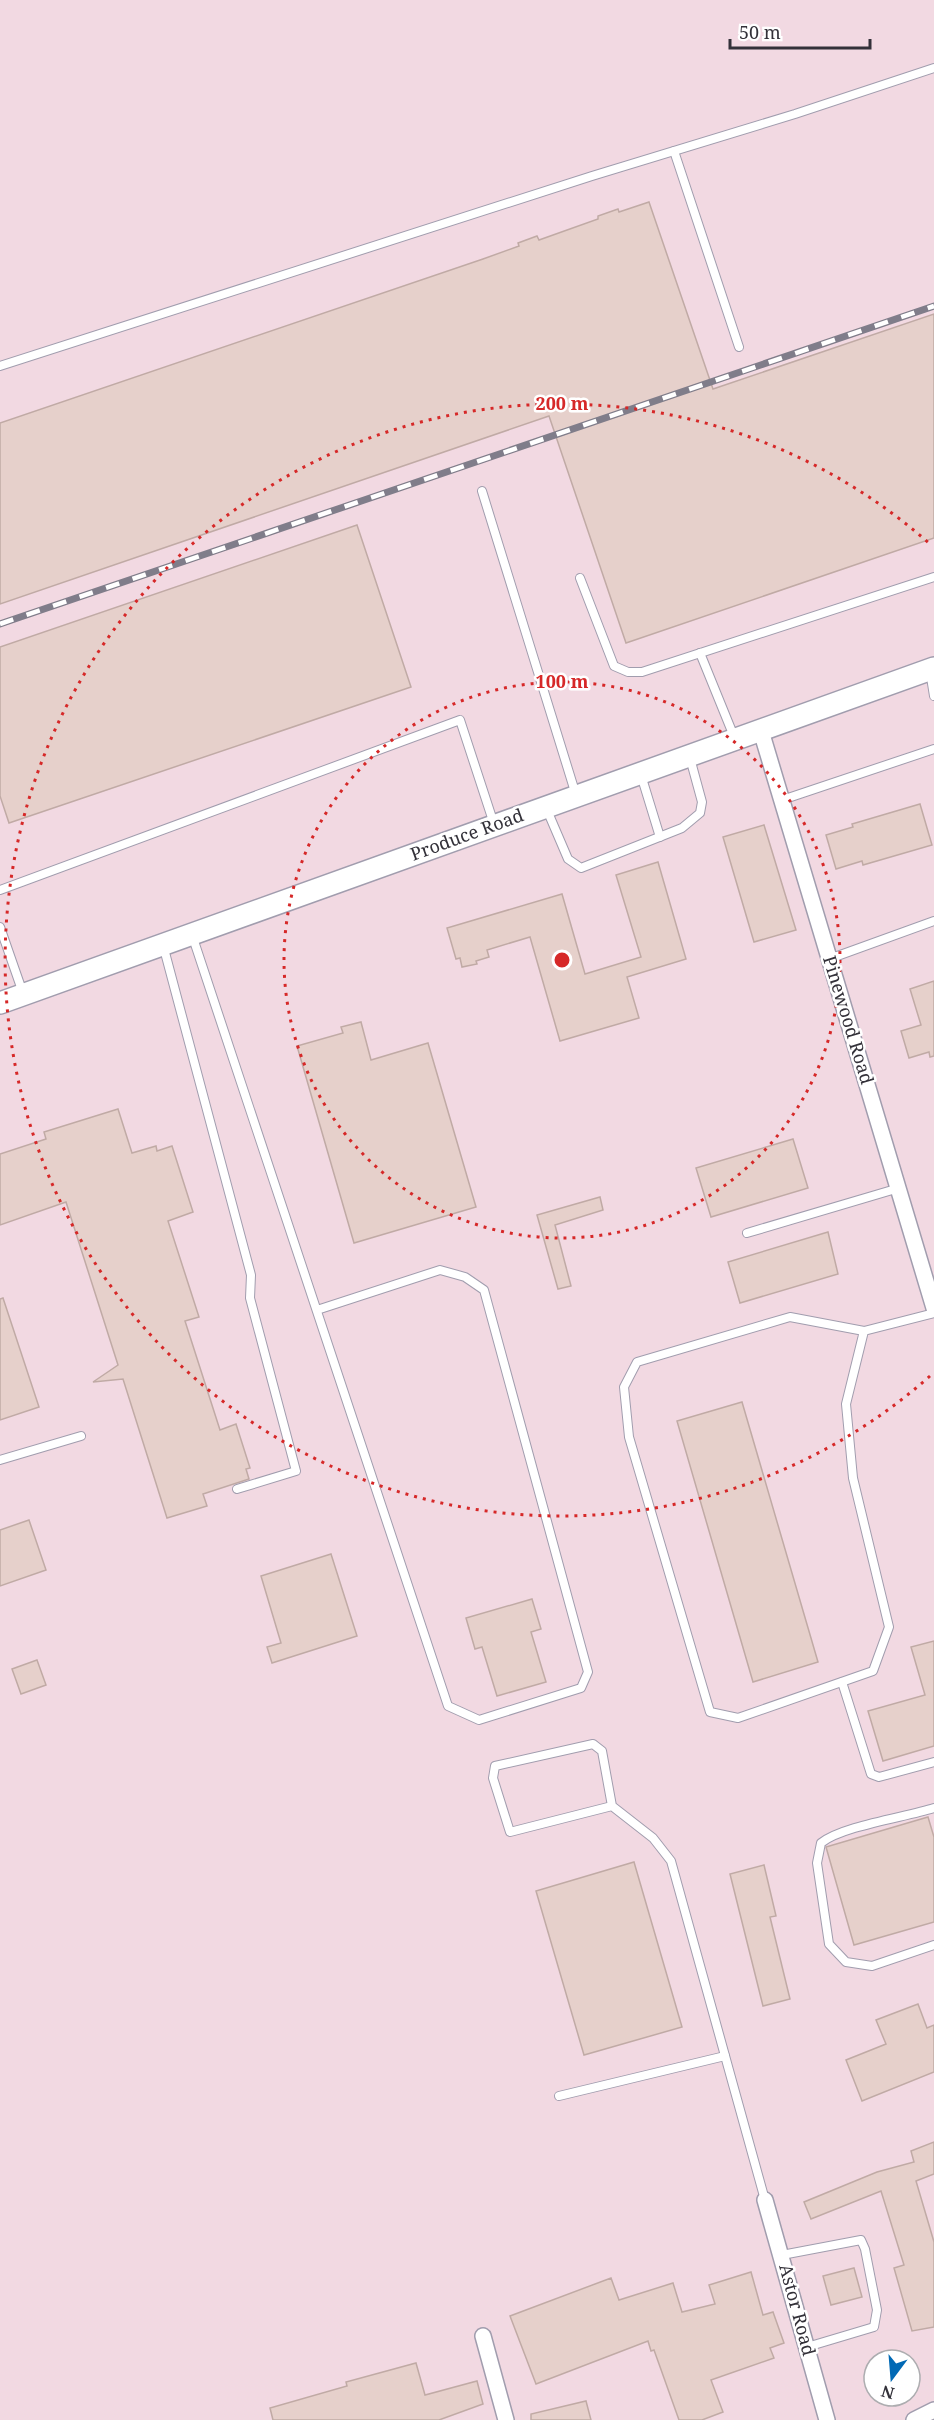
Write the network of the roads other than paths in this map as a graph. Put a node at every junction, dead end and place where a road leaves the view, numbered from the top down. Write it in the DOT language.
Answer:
graph roads {
  1 [pos="934,68"];
  2 [pos="674,151"];
  3 [pos="739,347"];
  4 [pos="0,366"];
  5 [pos="482,491"];
  6 [pos="934,577"];
  7 [pos="580,578"];
  8 [pos="700,653"];
  9 [pos="932,669"];
  10 [pos="934,696"];
  11 [pos="761,731"];
  12 [pos="735,741"];
  13 [pos="934,749"];
  14 [pos="689,757"];
  15 [pos="640,774"];
  16 [pos="577,797"];
  17 [pos="782,800"];
  18 [pos="546,807"];
  19 [pos="494,826"];
  20 [pos="660,837"];
  21 [pos="0,890"];
  22 [pos="934,921"];
  23 [pos="0,927"];
  24 [pos="192,933"];
  25 [pos="162,944"];
  26 [pos="829,959"];
  27 [pos="23,994"];
  28 [pos="0,1003"];
  29 [pos="899,1188"];
  30 [pos="747,1233"];
  31 [pos="934,1308"];
  32 [pos="317,1310"];
  33 [pos="934,1313"];
  34 [pos="864,1331"];
  35 [pos="81,1436"];
  36 [pos="0,1460"];
  37 [pos="237,1489"];
  38 [pos="842,1682"];
  39 [pos="934,1762"];
  40 [pos="612,1806"];
  41 [pos="934,1808"];
  42 [pos="934,1945"];
  43 [pos="725,2056"];
  44 [pos="559,2096"];
  45 [pos="765,2200"];
  46 [pos="782,2255"];
  47 [pos="483,2336"];
  48 [pos="807,2347"];
  49 [pos="934,2410"];
  50 [pos="506,2420"];
  51 [pos="827,2420"];
  52 [pos="914,2420"];
  1 -- 2 [label="lane"];
  2 -- 3 [label="lane"];
  2 -- 4 [label="lane"];
  5 -- 16 [label="lane"];
  6 -- 8 [label="lane"];
  7 -- 8 [label="lane"];
  8 -- 12 [label="lane"];
  9 -- 10 [label="lane"];
  9 -- 11 [label="street, Produce Road"];
  11 -- 12 [label="street, Produce Road"];
  11 -- 17 [label="street, Pinewood Road"];
  12 -- 14 [label="street, Produce Road"];
  13 -- 17 [label="lane"];
  14 -- 15 [label="street, Produce Road"];
  14 -- 20 [label="lane"];
  15 -- 16 [label="street, Produce Road"];
  15 -- 20 [label="lane"];
  16 -- 18 [label="street, Produce Road"];
  17 -- 26 [label="street, Pinewood Road"];
  18 -- 19 [label="street, Produce Road"];
  18 -- 20 [label="lane"];
  19 -- 21 [label="lane"];
  19 -- 24 [label="street, Produce Road"];
  22 -- 26 [label="lane"];
  23 -- 27 [label="lane"];
  24 -- 25 [label="street, Produce Road"];
  24 -- 32 [label="lane"];
  25 -- 27 [label="street, Produce Road"];
  25 -- 37 [label="lane"];
  26 -- 29 [label="street, Pinewood Road"];
  27 -- 28 [label="street, Produce Road"];
  29 -- 30 [label="lane"];
  29 -- 31 [label="street, Pinewood Road"];
  32 -- 32 [label="lane"];
  33 -- 34 [label="lane"];
  34 -- 38 [label="lane"];
  34 -- 38 [label="lane"];
  35 -- 36 [label="lane"];
  38 -- 39 [label="lane"];
  40 -- 40 [label="lane"];
  40 -- 43 [label="lane"];
  41 -- 42 [label="lane"];
  43 -- 44 [label="lane"];
  43 -- 45 [label="lane"];
  45 -- 46 [label="street, Astor Road"];
  46 -- 48 [label="street, Astor Road"];
  46 -- 48 [label="lane"];
  47 -- 50 [label="street"];
  48 -- 51 [label="street, Astor Road"];
  49 -- 52 [label="street"];
}
